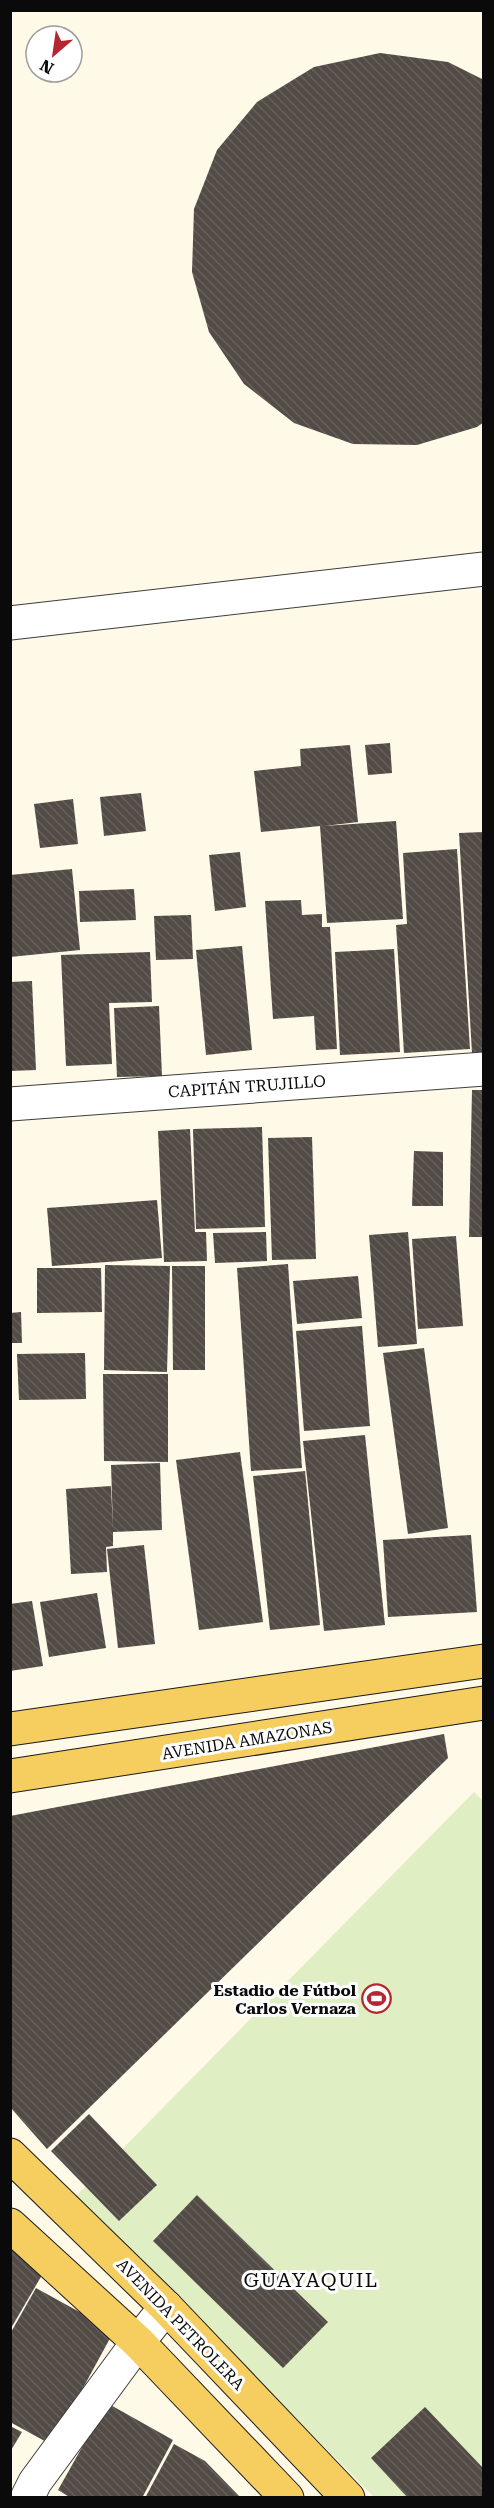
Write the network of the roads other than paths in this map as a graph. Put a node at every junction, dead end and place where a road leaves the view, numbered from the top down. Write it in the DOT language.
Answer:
graph roads {
  1 [pos="483,568"];
  2 [pos="10,623"];
  3 [pos="483,1069"];
  4 [pos="10,1104"];
  5 [pos="483,1661"];
  6 [pos="483,1703"];
  7 [pos="10,1730"];
  8 [pos="10,1776"];
  9 [pos="10,2155"];
  10 [pos="10,2225"];
  11 [pos="166,2307"];
  12 [pos="138,2342"];
  13 [pos="27,2498"];
  14 [pos="286,2498"];
  15 [pos="348,2498"];
  1 -- 2 [label="street"];
  3 -- 4 [label="street, CAPITÁN TRUJILLO"];
  5 -- 7 [label="main road"];
  6 -- 8 [label="main road, AVENIDA AMAZONAS"];
  9 -- 11 [label="main road, AVENIDA PETROLERA"];
  10 -- 12 [label="main road"];
  11 -- 12 [label="street"];
  11 -- 15 [label="main road, AVENIDA PETROLERA"];
  12 -- 13 [label="street"];
  12 -- 14 [label="main road"];
}
